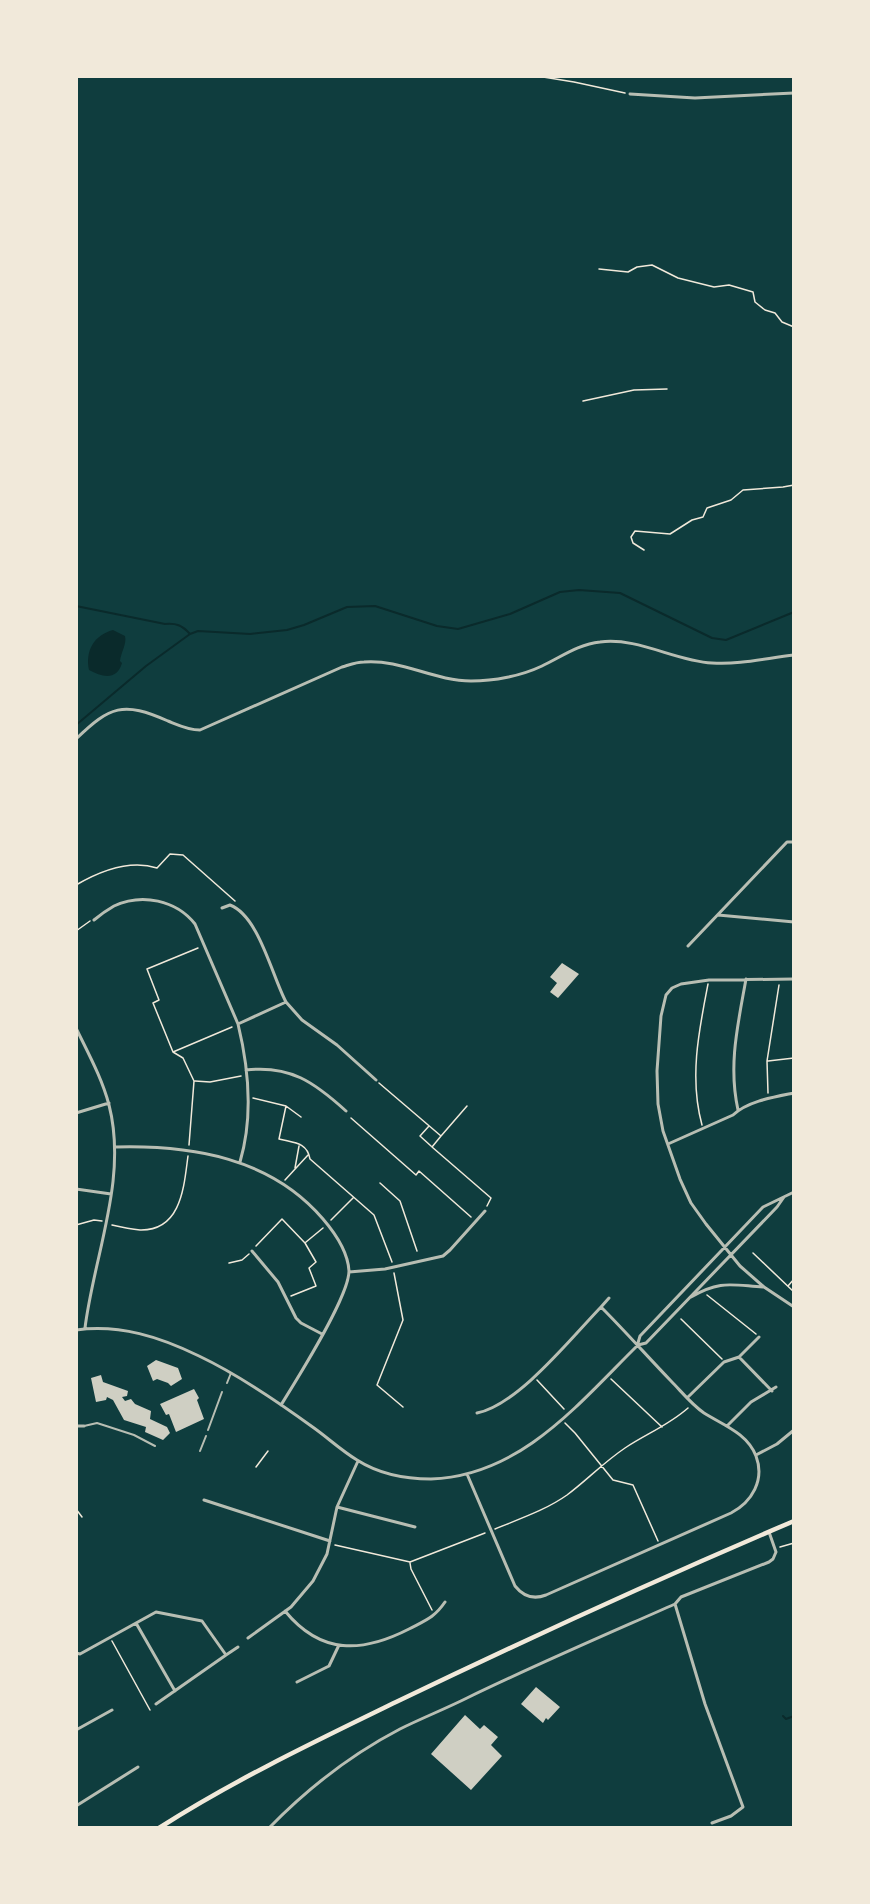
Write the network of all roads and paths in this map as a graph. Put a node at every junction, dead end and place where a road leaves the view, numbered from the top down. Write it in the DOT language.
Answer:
graph roads {
  1 [pos="537,76"];
  2 [pos="794,93"];
  3 [pos="630,94"];
  4 [pos="599,269"];
  5 [pos="794,327"];
  6 [pos="667,389"];
  7 [pos="583,401"];
  8 [pos="794,485"];
  9 [pos="644,550"];
  10 [pos="794,655"];
  11 [pos="76,740"];
  12 [pos="794,842"];
  13 [pos="76,885"];
  14 [pos="235,901"];
  15 [pos="222,908"];
  16 [pos="718,915"];
  17 [pos="94,920"];
  18 [pos="794,922"];
  19 [pos="76,931"];
  20 [pos="204,945"];
  21 [pos="688,946"];
  22 [pos="780,978"];
  23 [pos="794,979"];
  24 [pos="709,980"];
  25 [pos="746,980"];
  26 [pos="286,1002"];
  27 [pos="238,1024"];
  28 [pos="76,1028"];
  29 [pos="173,1052"];
  30 [pos="794,1058"];
  31 [pos="767,1061"];
  32 [pos="246,1072"];
  33 [pos="376,1080"];
  34 [pos="194,1081"];
  35 [pos="794,1093"];
  36 [pos="248,1096"];
  37 [pos="768,1098"];
  38 [pos="109,1103"];
  39 [pos="286,1106"];
  40 [pos="467,1106"];
  41 [pos="738,1110"];
  42 [pos="346,1111"];
  43 [pos="76,1113"];
  44 [pos="301,1117"];
  45 [pos="351,1118"];
  46 [pos="430,1125"];
  47 [pos="703,1129"];
  48 [pos="441,1136"];
  49 [pos="668,1144"];
  50 [pos="300,1145"];
  51 [pos="116,1147"];
  52 [pos="432,1147"];
  53 [pos="189,1150"];
  54 [pos="309,1154"];
  55 [pos="240,1162"];
  56 [pos="294,1170"];
  57 [pos="282,1183"];
  58 [pos="380,1183"];
  59 [pos="76,1189"];
  60 [pos="794,1192"];
  61 [pos="111,1194"];
  62 [pos="353,1197"];
  63 [pos="784,1197"];
  64 [pos="485,1211"];
  65 [pos="476,1222"];
  66 [pos="106,1223"];
  67 [pos="328,1224"];
  68 [pos="76,1225"];
  69 [pos="305,1243"];
  70 [pos="725,1247"];
  71 [pos="252,1251"];
  72 [pos="417,1251"];
  73 [pos="753,1253"];
  74 [pos="731,1254"];
  75 [pos="229,1263"];
  76 [pos="393,1268"];
  77 [pos="349,1272"];
  78 [pos="794,1279"];
  79 [pos="765,1287"];
  80 [pos="787,1287"];
  81 [pos="794,1292"];
  82 [pos="707,1295"];
  83 [pos="286,1298"];
  84 [pos="609,1298"];
  85 [pos="687,1299"];
  86 [pos="794,1306"];
  87 [pos="601,1308"];
  88 [pos="681,1319"];
  89 [pos="85,1329"];
  90 [pos="76,1330"];
  91 [pos="322,1334"];
  92 [pos="759,1337"];
  93 [pos="638,1345"];
  94 [pos="739,1357"];
  95 [pos="724,1362"];
  96 [pos="231,1372"];
  97 [pos="607,1375"];
  98 [pos="534,1376"];
  99 [pos="227,1383"];
  100 [pos="776,1388"];
  101 [pos="772,1391"];
  102 [pos="222,1392"];
  103 [pos="687,1397"];
  104 [pos="693,1403"];
  105 [pos="281,1405"];
  106 [pos="560,1405"];
  107 [pos="403,1407"];
  108 [pos="477,1413"];
  109 [pos="563,1420"];
  110 [pos="76,1426"];
  111 [pos="84,1426"];
  112 [pos="727,1426"];
  113 [pos="663,1427"];
  114 [pos="208,1430"];
  115 [pos="794,1430"];
  116 [pos="206,1436"];
  117 [pos="155,1446"];
  118 [pos="200,1451"];
  119 [pos="268,1451"];
  120 [pos="756,1455"];
  121 [pos="358,1461"];
  122 [pos="601,1466"];
  123 [pos="256,1467"];
  124 [pos="467,1474"];
  125 [pos="204,1500"];
  126 [pos="337,1507"];
  127 [pos="76,1509"];
  128 [pos="82,1517"];
  129 [pos="794,1521"];
  130 [pos="415,1527"];
  131 [pos="492,1531"];
  132 [pos="769,1532"];
  133 [pos="330,1543"];
  134 [pos="794,1543"];
  135 [pos="659,1545"];
  136 [pos="776,1548"];
  137 [pos="410,1562"];
  138 [pos="445,1602"];
  139 [pos="675,1604"];
  140 [pos="285,1611"];
  141 [pos="435,1616"];
  142 [pos="136,1623"];
  143 [pos="110,1637"];
  144 [pos="248,1638"];
  145 [pos="339,1646"];
  146 [pos="238,1647"];
  147 [pos="76,1653"];
  148 [pos="226,1655"];
  149 [pos="297,1682"];
  150 [pos="175,1691"];
  151 [pos="156,1704"];
  152 [pos="112,1710"];
  153 [pos="150,1710"];
  154 [pos="76,1730"];
  155 [pos="138,1767"];
  156 [pos="76,1806"];
  157 [pos="712,1823"];
  158 [pos="159,1827"];
  159 [pos="269,1827"];
  1 -- 3 [label="path"];
  2 -- 3 [label="street"];
  4 -- 5 [label="path"];
  6 -- 7 [label="path"];
  8 -- 9 [label="path"];
  10 -- 11 [label="street"];
  12 -- 16 [label="street"];
  13 -- 14 [label="path"];
  15 -- 26 [label="street"];
  16 -- 18 [label="street"];
  16 -- 21 [label="street"];
  17 -- 19 [label="path"];
  17 -- 20 [label="street"];
  20 -- 27 [label="street"];
  20 -- 29 [label="path"];
  22 -- 23 [label="street"];
  22 -- 25 [label="street"];
  22 -- 31 [label="path"];
  24 -- 25 [label="street"];
  24 -- 47 [label="path"];
  24 -- 49 [label="street"];
  25 -- 41 [label="street"];
  26 -- 27 [label="street"];
  26 -- 33 [label="street"];
  27 -- 29 [label="path"];
  27 -- 32 [label="street"];
  28 -- 38 [label="street"];
  29 -- 34 [label="path"];
  30 -- 31 [label="path"];
  31 -- 37 [label="path"];
  32 -- 34 [label="path"];
  32 -- 36 [label="street"];
  32 -- 42 [label="street"];
  33 -- 46 [label="path"];
  34 -- 53 [label="path"];
  35 -- 37 [label="street"];
  36 -- 39 [label="path"];
  36 -- 55 [label="street"];
  37 -- 41 [label="street"];
  38 -- 43 [label="street"];
  38 -- 51 [label="street"];
  39 -- 44 [label="path"];
  39 -- 50 [label="path"];
  40 -- 48 [label="path"];
  41 -- 47 [label="street"];
  45 -- 65 [label="path"];
  46 -- 48 [label="path"];
  46 -- 52 [label="path"];
  47 -- 49 [label="street"];
  48 -- 52 [label="path"];
  49 -- 70 [label="street"];
  50 -- 54 [label="path"];
  50 -- 56 [label="path"];
  51 -- 53 [label="street"];
  51 -- 61 [label="street"];
  52 -- 64 [label="path"];
  53 -- 55 [label="street"];
  53 -- 66 [label="path"];
  54 -- 56 [label="path"];
  54 -- 62 [label="path"];
  55 -- 57 [label="street"];
  56 -- 57 [label="path"];
  57 -- 67 [label="street"];
  58 -- 72 [label="path"];
  59 -- 61 [label="street"];
  60 -- 63 [label="street"];
  61 -- 66 [label="street"];
  62 -- 67 [label="path"];
  62 -- 76 [label="path"];
  63 -- 70 [label="street"];
  63 -- 74 [label="street"];
  64 -- 65 [label="street"];
  65 -- 76 [label="street"];
  66 -- 68 [label="path"];
  66 -- 89 [label="street"];
  67 -- 69 [label="path"];
  67 -- 77 [label="street"];
  69 -- 71 [label="path"];
  69 -- 83 [label="path"];
  70 -- 74 [label="street"];
  70 -- 93 [label="street"];
  71 -- 75 [label="path"];
  71 -- 83 [label="street"];
  73 -- 80 [label="path"];
  74 -- 79 [label="street"];
  74 -- 85 [label="street"];
  76 -- 77 [label="street"];
  76 -- 107 [label="path"];
  77 -- 91 [label="street"];
  78 -- 80 [label="path"];
  79 -- 85 [label="street"];
  79 -- 86 [label="street"];
  80 -- 81 [label="path"];
  82 -- 92 [label="path"];
  83 -- 91 [label="street"];
  84 -- 87 [label="street"];
  85 -- 93 [label="street"];
  87 -- 93 [label="street"];
  87 -- 98 [label="street"];
  88 -- 95 [label="path"];
  89 -- 90 [label="street"];
  89 -- 96 [label="street"];
  91 -- 105 [label="street"];
  92 -- 94 [label="street"];
  93 -- 97 [label="street"];
  93 -- 103 [label="street"];
  94 -- 95 [label="street"];
  94 -- 101 [label="street"];
  95 -- 103 [label="street"];
  96 -- 99 [label="street"];
  96 -- 105 [label="street"];
  97 -- 109 [label="street"];
  97 -- 113 [label="path"];
  98 -- 106 [label="path"];
  98 -- 108 [label="street"];
  100 -- 101 [label="street"];
  101 -- 112 [label="street"];
  102 -- 114 [label="street"];
  103 -- 104 [label="street"];
  104 -- 112 [label="street"];
  104 -- 113 [label="path"];
  105 -- 121 [label="street"];
  109 -- 122 [label="path"];
  109 -- 124 [label="street"];
  110 -- 111 [label="street"];
  111 -- 117 [label="street"];
  112 -- 120 [label="street"];
  113 -- 122 [label="path"];
  115 -- 120 [label="street"];
  116 -- 118 [label="street"];
  119 -- 123 [label="path"];
  120 -- 135 [label="street"];
  121 -- 124 [label="street"];
  121 -- 126 [label="street"];
  122 -- 131 [label="path"];
  122 -- 135 [label="path"];
  124 -- 131 [label="street"];
  125 -- 133 [label="street"];
  126 -- 130 [label="street"];
  126 -- 133 [label="street"];
  127 -- 128 [label="path"];
  129 -- 132 [label="main road"];
  131 -- 135 [label="street"];
  131 -- 137 [label="path"];
  132 -- 136 [label="street"];
  132 -- 158 [label="main road"];
  133 -- 137 [label="path"];
  133 -- 140 [label="street"];
  134 -- 136 [label="path"];
  136 -- 139 [label="street"];
  137 -- 141 [label="path"];
  138 -- 141 [label="street"];
  139 -- 157 [label="street"];
  139 -- 159 [label="street"];
  140 -- 144 [label="street"];
  140 -- 145 [label="street"];
  141 -- 145 [label="street"];
  142 -- 143 [label="street"];
  142 -- 148 [label="street"];
  142 -- 150 [label="street"];
  143 -- 147 [label="street"];
  143 -- 153 [label="path"];
  145 -- 149 [label="street"];
  146 -- 148 [label="street"];
  148 -- 150 [label="street"];
  150 -- 151 [label="street"];
  152 -- 154 [label="street"];
  155 -- 156 [label="street"];
}
